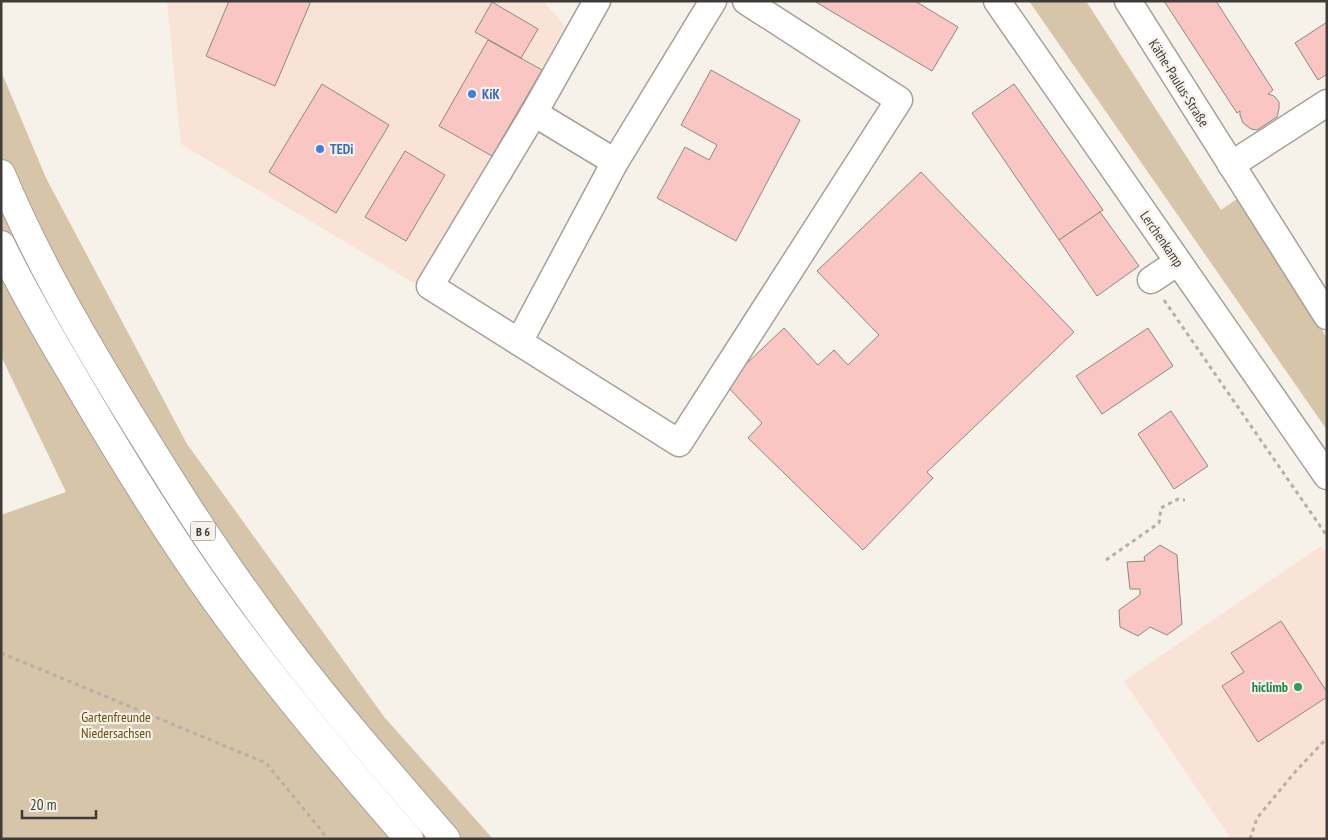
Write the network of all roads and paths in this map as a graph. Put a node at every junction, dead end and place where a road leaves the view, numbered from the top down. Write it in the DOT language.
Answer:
graph roads {
  1 [pos="597,1"];
  2 [pos="712,1"];
  3 [pos="746,1"];
  4 [pos="997,1"];
  5 [pos="1128,1"];
  6 [pos="1327,103"];
  7 [pos="534,113"];
  8 [pos="615,162"];
  9 [pos="1231,165"];
  10 [pos="1,174"];
  11 [pos="1,245"];
  12 [pos="1178,262"];
  13 [pos="1151,280"];
  14 [pos="1327,316"];
  15 [pos="519,342"];
  16 [pos="1327,476"];
  17 [pos="1185,500"];
  18 [pos="1327,536"];
  19 [pos="1106,560"];
  20 [pos="1,654"];
  21 [pos="1327,738"];
  22 [pos="326,839"];
  23 [pos="409,839"];
  24 [pos="446,839"];
  25 [pos="1250,839"];
  1 -- 7 [label="street"];
  2 -- 8 [label="street"];
  3 -- 15 [label="street"];
  4 -- 12 [label="street, Lerchenkamp"];
  5 -- 9 [label="street, Käthe-Paulus-Straße"];
  6 -- 9 [label="street"];
  7 -- 8 [label="street"];
  7 -- 15 [label="street"];
  8 -- 15 [label="street"];
  9 -- 14 [label="street, Käthe-Paulus-Straße"];
  10 -- 24 [label="highway, B 6"];
  11 -- 23 [label="highway, B 6"];
  12 -- 13 [label="street"];
  12 -- 16 [label="street, Lerchenkamp"];
  13 -- 18 [label="path"];
  17 -- 19 [label="path"];
  20 -- 22 [label="path"];
  21 -- 25 [label="path"];
}
